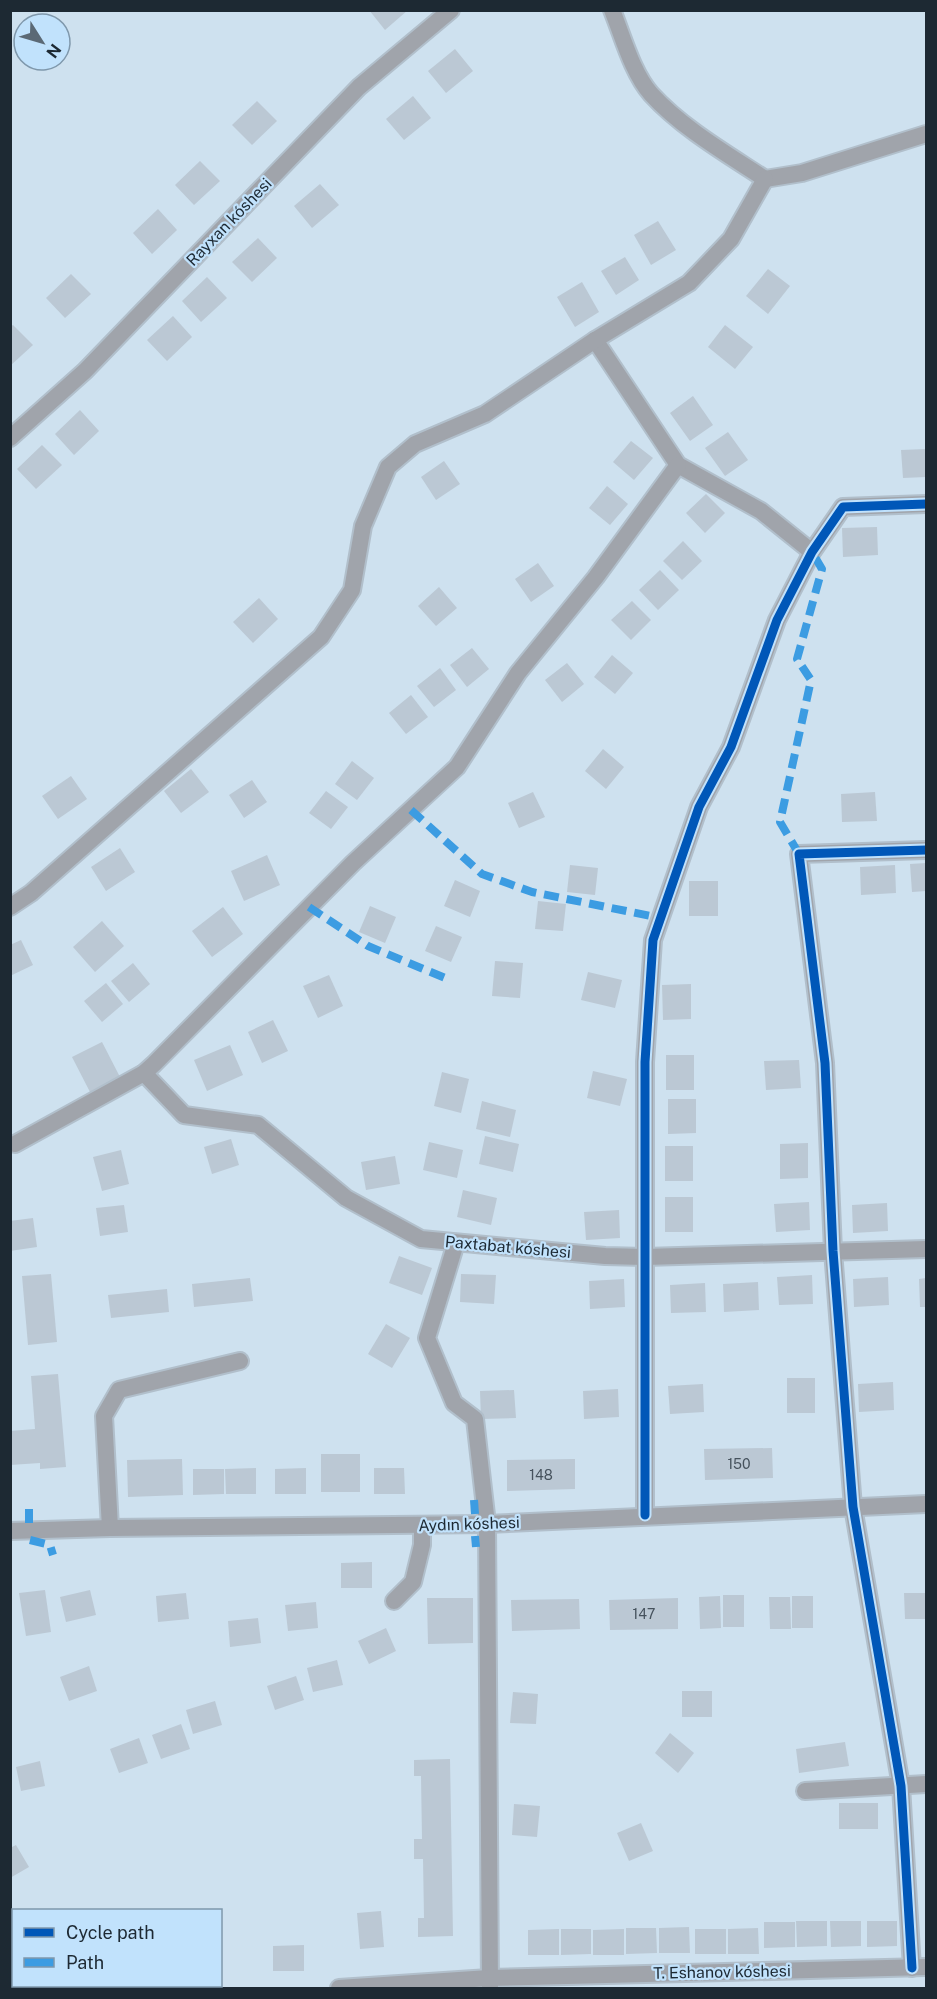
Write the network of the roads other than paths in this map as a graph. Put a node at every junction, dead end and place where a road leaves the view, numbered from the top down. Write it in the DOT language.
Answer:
graph roads {
  1 [pos="451,10"];
  2 [pos="612,10"];
  3 [pos="927,134"];
  4 [pos="765,179"];
  5 [pos="595,340"];
  6 [pos="10,438"];
  7 [pos="678,465"];
  8 [pos="927,504"];
  9 [pos="812,552"];
  10 [pos="927,850"];
  11 [pos="10,907"];
  12 [pos="144,1073"];
  13 [pos="15,1144"];
  14 [pos="456,1243"];
  15 [pos="927,1249"];
  16 [pos="833,1251"];
  17 [pos="645,1257"];
  18 [pos="240,1361"];
  19 [pos="927,1504"];
  20 [pos="853,1507"];
  21 [pos="645,1515"];
  22 [pos="487,1524"];
  23 [pos="422,1526"];
  24 [pos="110,1528"];
  25 [pos="10,1532"];
  26 [pos="394,1601"];
  27 [pos="927,1784"];
  28 [pos="901,1786"];
  29 [pos="805,1791"];
  30 [pos="920,1967"];
  31 [pos="490,1983"];
  32 [pos="339,1989"];
  1 -- 6 [label="street, Rayxan kóshesi"];
  2 -- 4 [label="street"];
  3 -- 4 [label="street"];
  4 -- 5 [label="street"];
  5 -- 7 [label="street"];
  5 -- 11 [label="street"];
  7 -- 9 [label="street"];
  7 -- 12 [label="street"];
  8 -- 9 [label="street"];
  9 -- 17 [label="street"];
  10 -- 16 [label="street"];
  12 -- 13 [label="street"];
  12 -- 14 [label="street, Paxtabat kóshesi"];
  14 -- 17 [label="street, Paxtabat kóshesi"];
  14 -- 22 [label="street"];
  15 -- 16 [label="street, Paxtabat kóshesi"];
  16 -- 17 [label="street, Paxtabat kóshesi"];
  16 -- 20 [label="street"];
  17 -- 21 [label="street"];
  18 -- 24 [label="street"];
  19 -- 20 [label="street, Aydın kóshesi"];
  20 -- 21 [label="street, Aydın kóshesi"];
  20 -- 28 [label="street"];
  21 -- 22 [label="street, Aydın kóshesi"];
  22 -- 23 [label="street, Aydın kóshesi"];
  22 -- 31 [label="street"];
  23 -- 24 [label="street, Aydın kóshesi"];
  23 -- 26 [label="street"];
  24 -- 25 [label="street, Aydın kóshesi"];
  27 -- 28 [label="street"];
  28 -- 29 [label="street"];
  28 -- 30 [label="street"];
  30 -- 31 [label="street, T. Eshanov kóshesi"];
  31 -- 32 [label="street, T. Eshanov kóshesi"];
}
